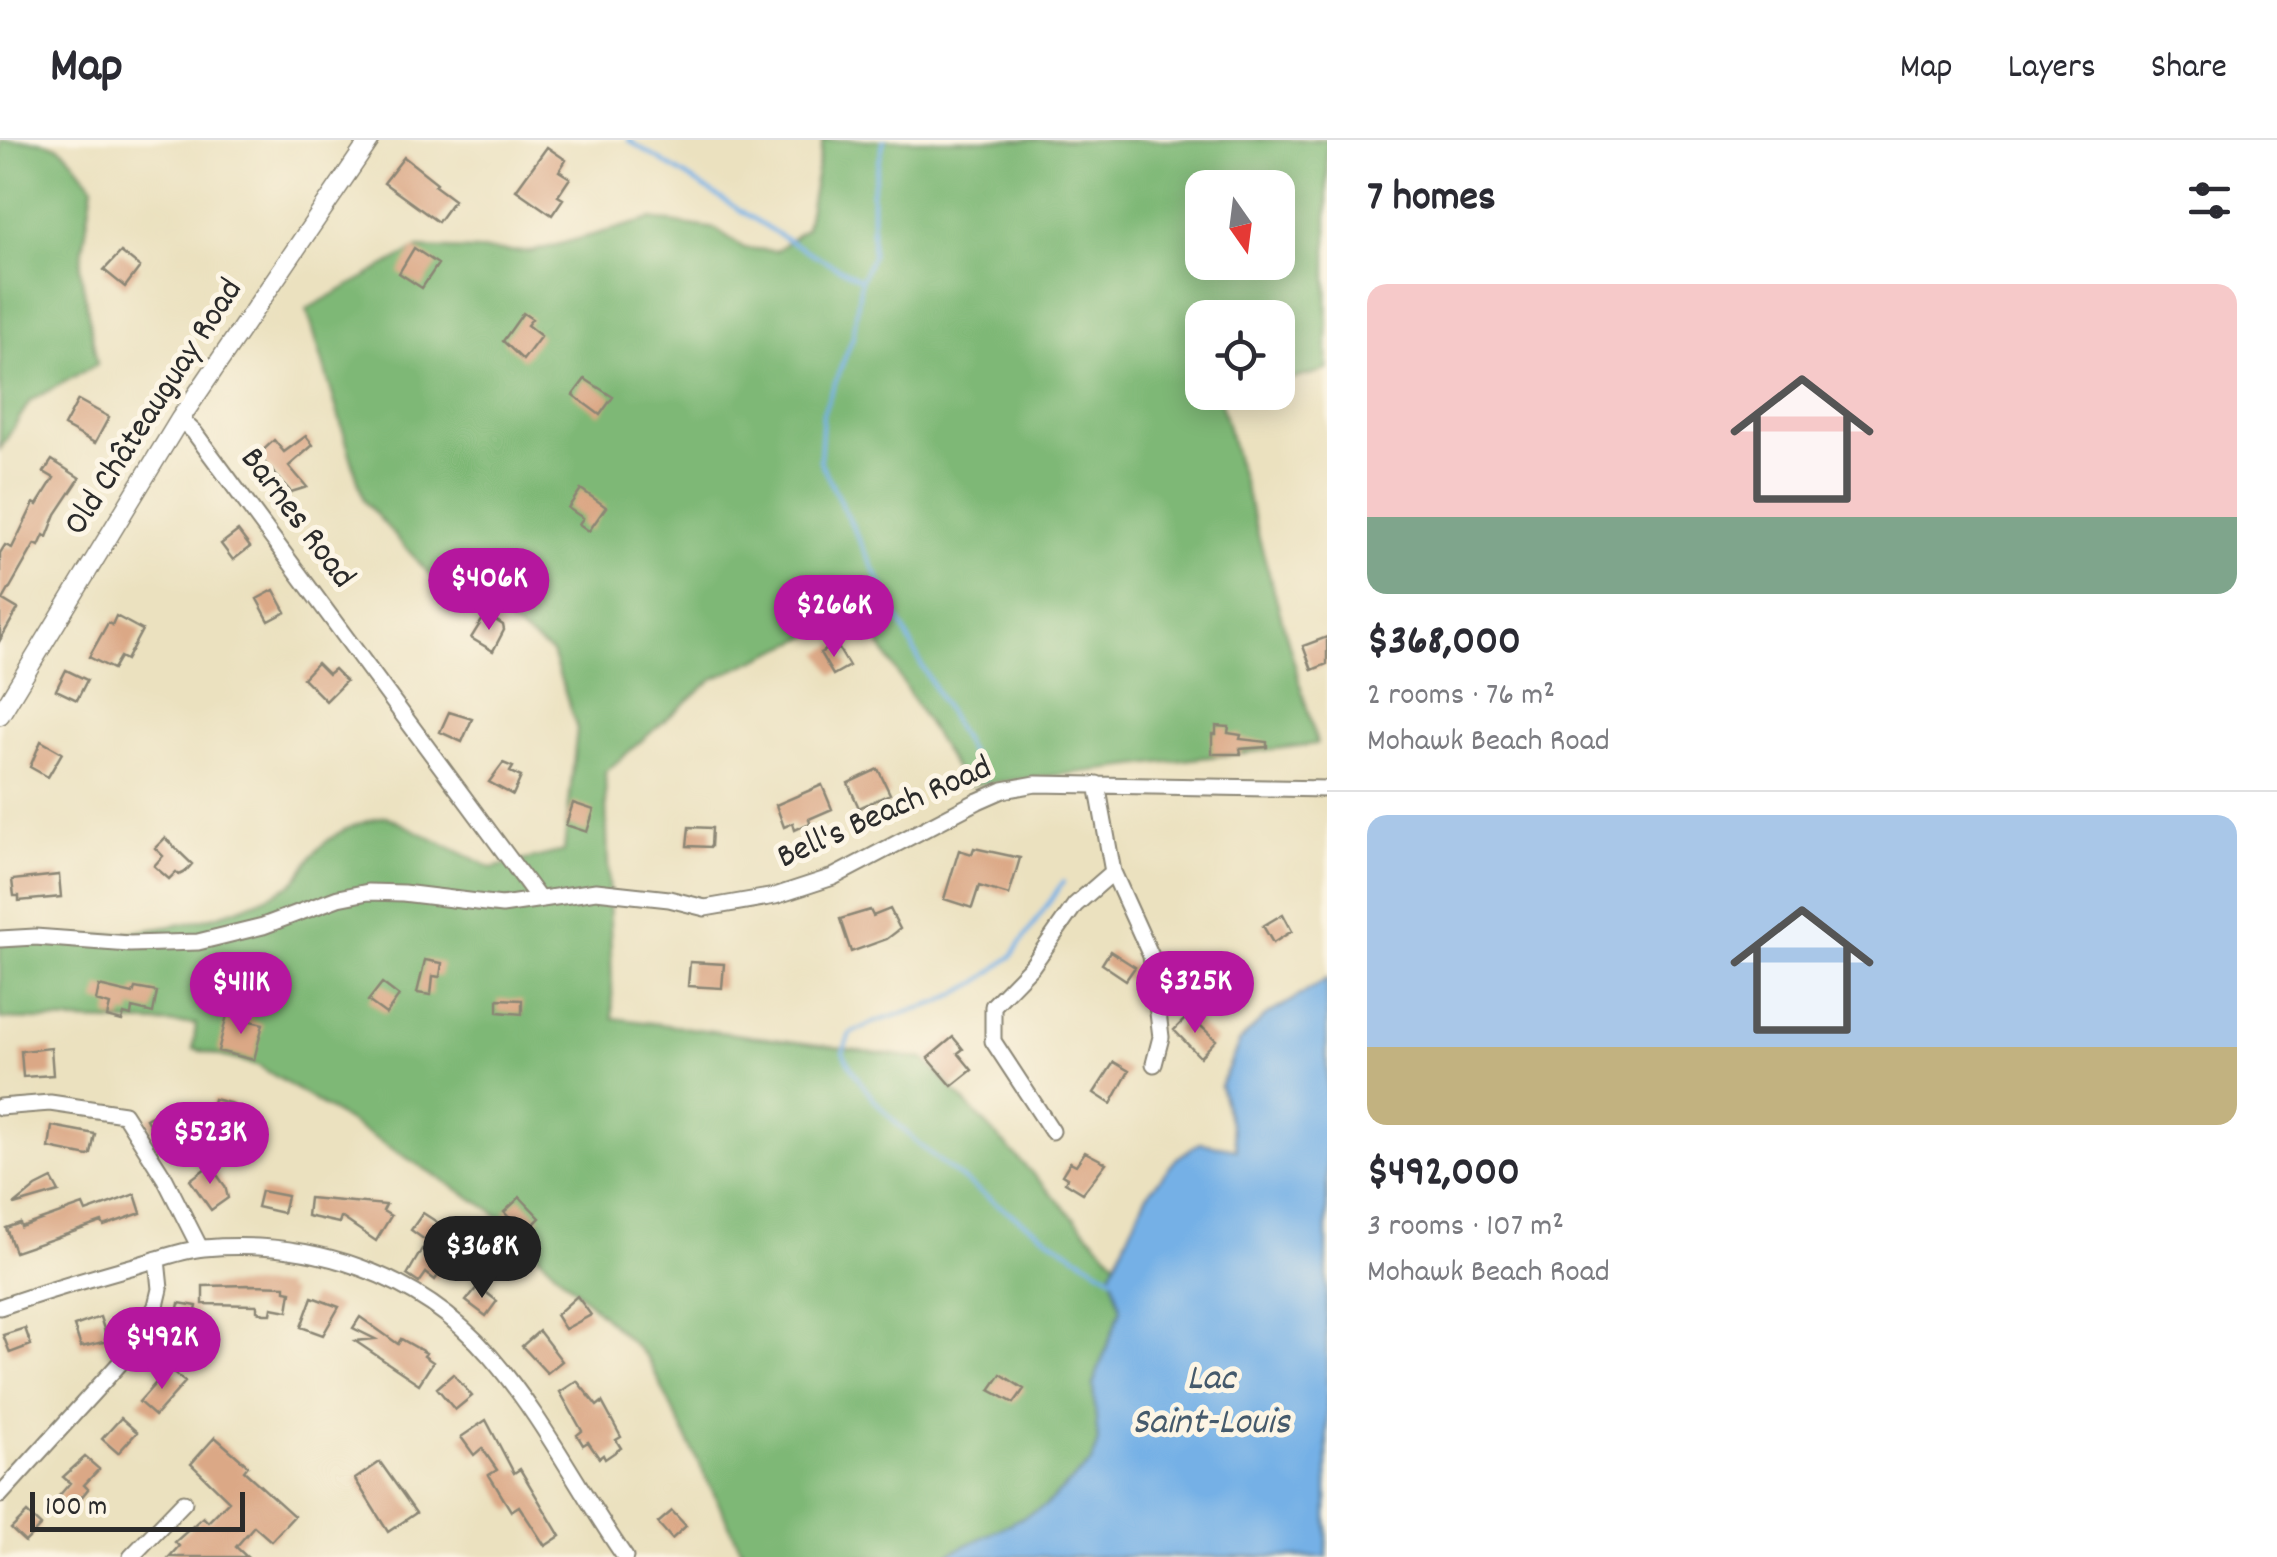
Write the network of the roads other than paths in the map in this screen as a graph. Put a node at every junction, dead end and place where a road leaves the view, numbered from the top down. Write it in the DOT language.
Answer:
graph roads {
  1 [pos="370,140"];
  2 [pos="180,419"];
  3 [pos="0,714"];
  4 [pos="1097,784"];
  5 [pos="1327,788"];
  6 [pos="1113,872"];
  7 [pos="539,899"];
  8 [pos="0,938"];
  9 [pos="1154,1064"];
  10 [pos="0,1106"];
  11 [pos="1052,1131"];
  12 [pos="200,1248"];
  13 [pos="158,1260"];
  14 [pos="0,1307"];
  15 [pos="0,1495"];
  16 [pos="184,1502"];
  17 [pos="132,1557"];
  18 [pos="625,1557"];
  1 -- 2 [label="street, Old Châteauguay Road"];
  2 -- 3 [label="street, Old Châteauguay Road"];
  2 -- 7 [label="street, Barnes Road"];
  4 -- 5 [label="street, Bell's Beach Road"];
  4 -- 6 [label="street"];
  4 -- 7 [label="street, Bell's Beach Road"];
  6 -- 9 [label="street"];
  6 -- 11 [label="street"];
  7 -- 8 [label="street, Bell's Beach Road"];
  10 -- 12 [label="street"];
  12 -- 13 [label="street"];
  12 -- 18 [label="street"];
  13 -- 14 [label="street"];
  13 -- 15 [label="street"];
  16 -- 17 [label="street"];
}
